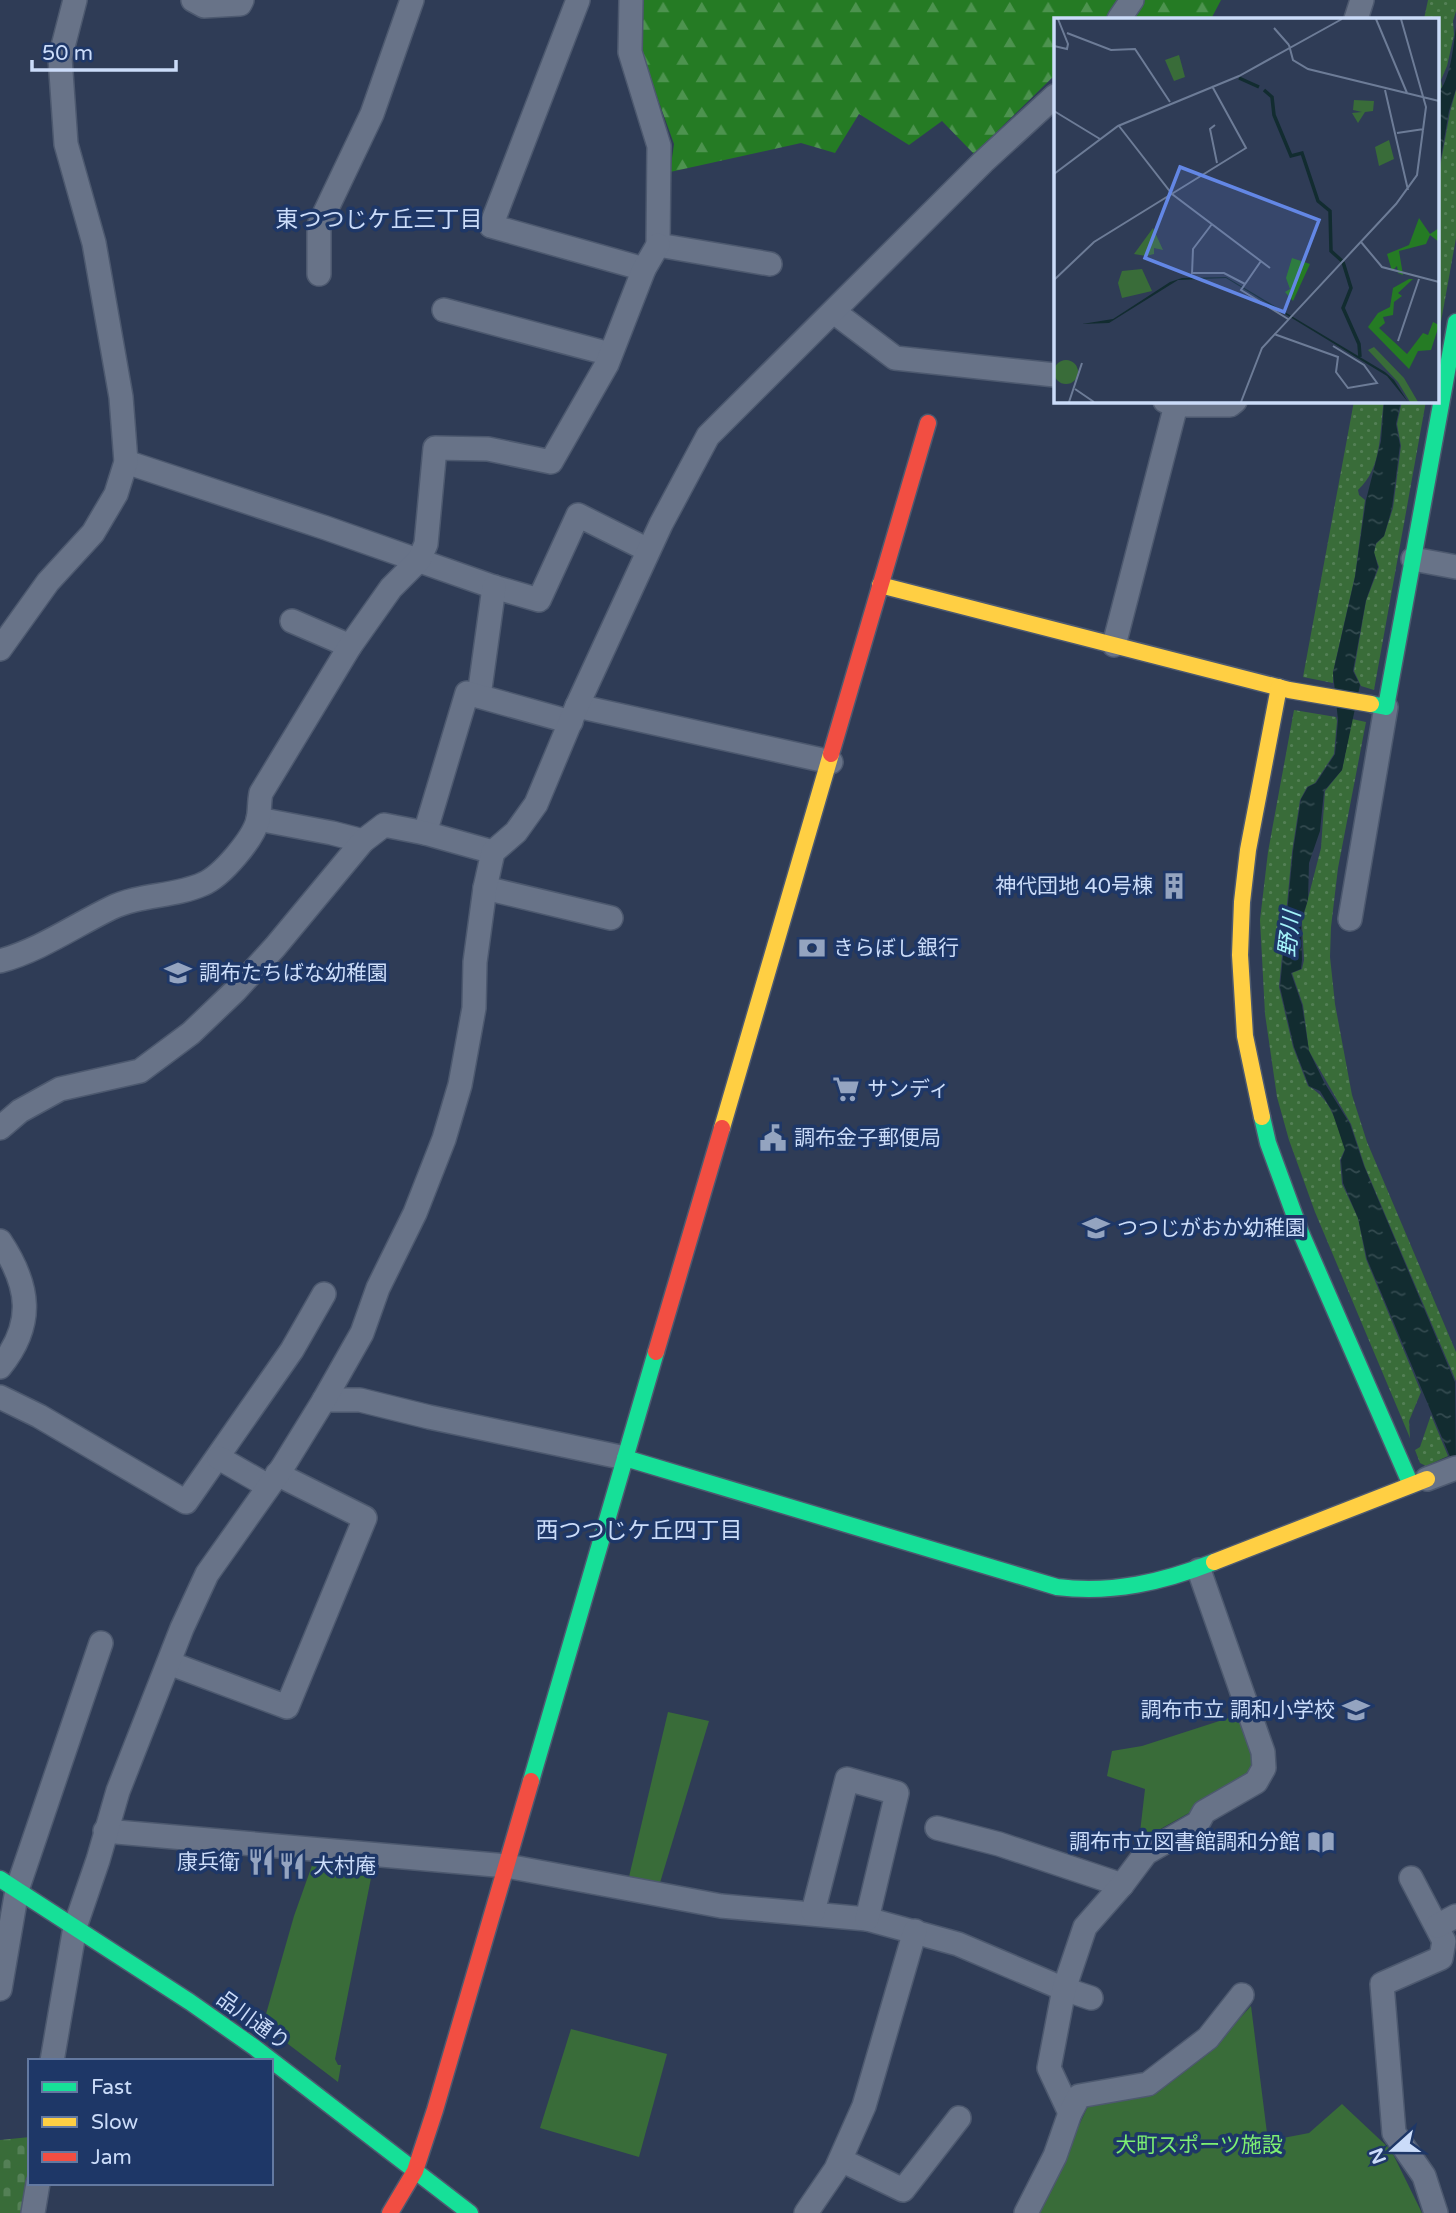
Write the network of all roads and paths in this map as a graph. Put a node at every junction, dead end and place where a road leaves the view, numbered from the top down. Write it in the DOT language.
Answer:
graph roads {
  1 [pos="75,0"];
  2 [pos="193,0"];
  3 [pos="242,0"];
  4 [pos="412,0"];
  5 [pos="578,0"];
  6 [pos="631,0"];
  7 [pos="1132,0"];
  8 [pos="1362,0"];
  9 [pos="1120,18"];
  10 [pos="1356,18"];
  11 [pos="1054,97"];
  12 [pos="658,245"];
  13 [pos="770,264"];
  14 [pos="644,269"];
  15 [pos="318,274"];
  16 [pos="444,310"];
  17 [pos="834,312"];
  18 [pos="1456,322"];
  19 [pos="610,354"];
  20 [pos="1054,375"];
  21 [pos="1234,402"];
  22 [pos="1170,403"];
  23 [pos="928,423"];
  24 [pos="126,462"];
  25 [pos="648,550"];
  26 [pos="1413,559"];
  27 [pos="419,560"];
  28 [pos="1456,567"];
  29 [pos="880,585"];
  30 [pos="494,587"];
  31 [pos="292,621"];
  32 [pos="1,645"];
  33 [pos="1115,645"];
  34 [pos="350,646"];
  35 [pos="1284,688"];
  36 [pos="479,696"];
  37 [pos="1386,707"];
  38 [pos="574,714"];
  39 [pos="831,762"];
  40 [pos="258,819"];
  41 [pos="425,833"];
  42 [pos="363,841"];
  43 [pos="493,852"];
  44 [pos="485,888"];
  45 [pos="611,918"];
  46 [pos="1350,919"];
  47 [pos="0,961"];
  48 [pos="0,1128"];
  49 [pos="0,1241"];
  50 [pos="324,1294"];
  51 [pos="0,1367"];
  52 [pos="0,1397"];
  53 [pos="324,1400"];
  54 [pos="219,1458"];
  55 [pos="625,1458"];
  56 [pos="1456,1468"];
  57 [pos="273,1480"];
  58 [pos="1419,1482"];
  59 [pos="1199,1570"];
  60 [pos="101,1643"];
  61 [pos="169,1663"];
  62 [pos="937,1828"];
  63 [pos="106,1831"];
  64 [pos="507,1866"];
  65 [pos="1411,1878"];
  66 [pos="8,1884"];
  67 [pos="1122,1885"];
  68 [pos="813,1912"];
  69 [pos="867,1919"];
  70 [pos="1446,1921"];
  71 [pos="75,1927"];
  72 [pos="915,1931"];
  73 [pos="0,1989"];
  74 [pos="1064,1989"];
  75 [pos="1242,1995"];
  76 [pos="1091,1998"];
  77 [pos="52,2059"];
  78 [pos="268,2059"];
  79 [pos="273,2063"];
  80 [pos="1070,2113"];
  81 [pos="960,2119"];
  82 [pos="841,2160"];
  83 [pos="415,2171"];
  84 [pos="38,2185"];
  85 [pos="33,2213"];
  86 [pos="390,2213"];
  87 [pos="470,2213"];
  88 [pos="806,2213"];
  89 [pos="1026,2213"];
  90 [pos="1436,2213"];
  1 -- 24 [label="street"];
  2 -- 3 [label="street"];
  4 -- 15 [label="street"];
  5 -- 14 [label="street"];
  6 -- 12 [label="street"];
  7 -- 9 [label="street"];
  8 -- 10 [label="street"];
  11 -- 17 [label="street"];
  12 -- 13 [label="street"];
  12 -- 14 [label="street"];
  14 -- 19 [label="street"];
  16 -- 19 [label="street"];
  17 -- 20 [label="street"];
  17 -- 25 [label="street"];
  18 -- 26 [label="street"];
  19 -- 27 [label="street"];
  21 -- 22 [label="street"];
  22 -- 33 [label="street"];
  23 -- 29 [label="street"];
  24 -- 27 [label="street"];
  24 -- 32 [label="street"];
  25 -- 30 [label="street"];
  25 -- 38 [label="street"];
  26 -- 28 [label="street"];
  26 -- 37 [label="street"];
  27 -- 30 [label="street"];
  27 -- 34 [label="street"];
  29 -- 33 [label="street"];
  29 -- 39 [label="street"];
  30 -- 36 [label="street"];
  31 -- 34 [label="street"];
  33 -- 35 [label="street"];
  34 -- 40 [label="street"];
  35 -- 37 [label="street"];
  35 -- 58 [label="street"];
  36 -- 38 [label="street"];
  36 -- 41 [label="street"];
  37 -- 46 [label="street"];
  38 -- 39 [label="street"];
  38 -- 43 [label="street"];
  39 -- 55 [label="street"];
  40 -- 42 [label="street"];
  40 -- 47 [label="street"];
  41 -- 42 [label="street"];
  41 -- 43 [label="street"];
  42 -- 48 [label="street"];
  43 -- 44 [label="street"];
  44 -- 45 [label="street"];
  44 -- 53 [label="street"];
  49 -- 51 [label="street"];
  50 -- 54 [label="street"];
  52 -- 54 [label="street"];
  53 -- 55 [label="street"];
  53 -- 57 [label="street"];
  54 -- 57 [label="street"];
  55 -- 59 [label="street"];
  55 -- 64 [label="street"];
  56 -- 58 [label="street"];
  57 -- 61 [label="street"];
  57 -- 61 [label="street"];
  58 -- 59 [label="street"];
  59 -- 67 [label="street"];
  60 -- 66 [label="street"];
  61 -- 63 [label="street"];
  62 -- 67 [label="street"];
  63 -- 64 [label="street"];
  63 -- 71 [label="street"];
  64 -- 68 [label="street"];
  64 -- 83 [label="street"];
  65 -- 70 [label="street"];
  66 -- 71 [label="street, 品川通り"];
  66 -- 73 [label="street"];
  67 -- 74 [label="street"];
  68 -- 69 [label="street"];
  68 -- 69 [label="street"];
  69 -- 72 [label="street"];
  70 -- 90 [label="street"];
  71 -- 77 [label="street"];
  71 -- 78 [label="street, 品川通り"];
  72 -- 74 [label="street"];
  72 -- 82 [label="street"];
  74 -- 76 [label="street"];
  74 -- 80 [label="street"];
  75 -- 80 [label="street"];
  79 -- 83 [label="street, 品川通り"];
  80 -- 89 [label="street"];
  81 -- 82 [label="street"];
  82 -- 88 [label="street"];
  83 -- 86 [label="street"];
  83 -- 87 [label="street, 品川通り"];
  84 -- 85 [label="street"];
}
